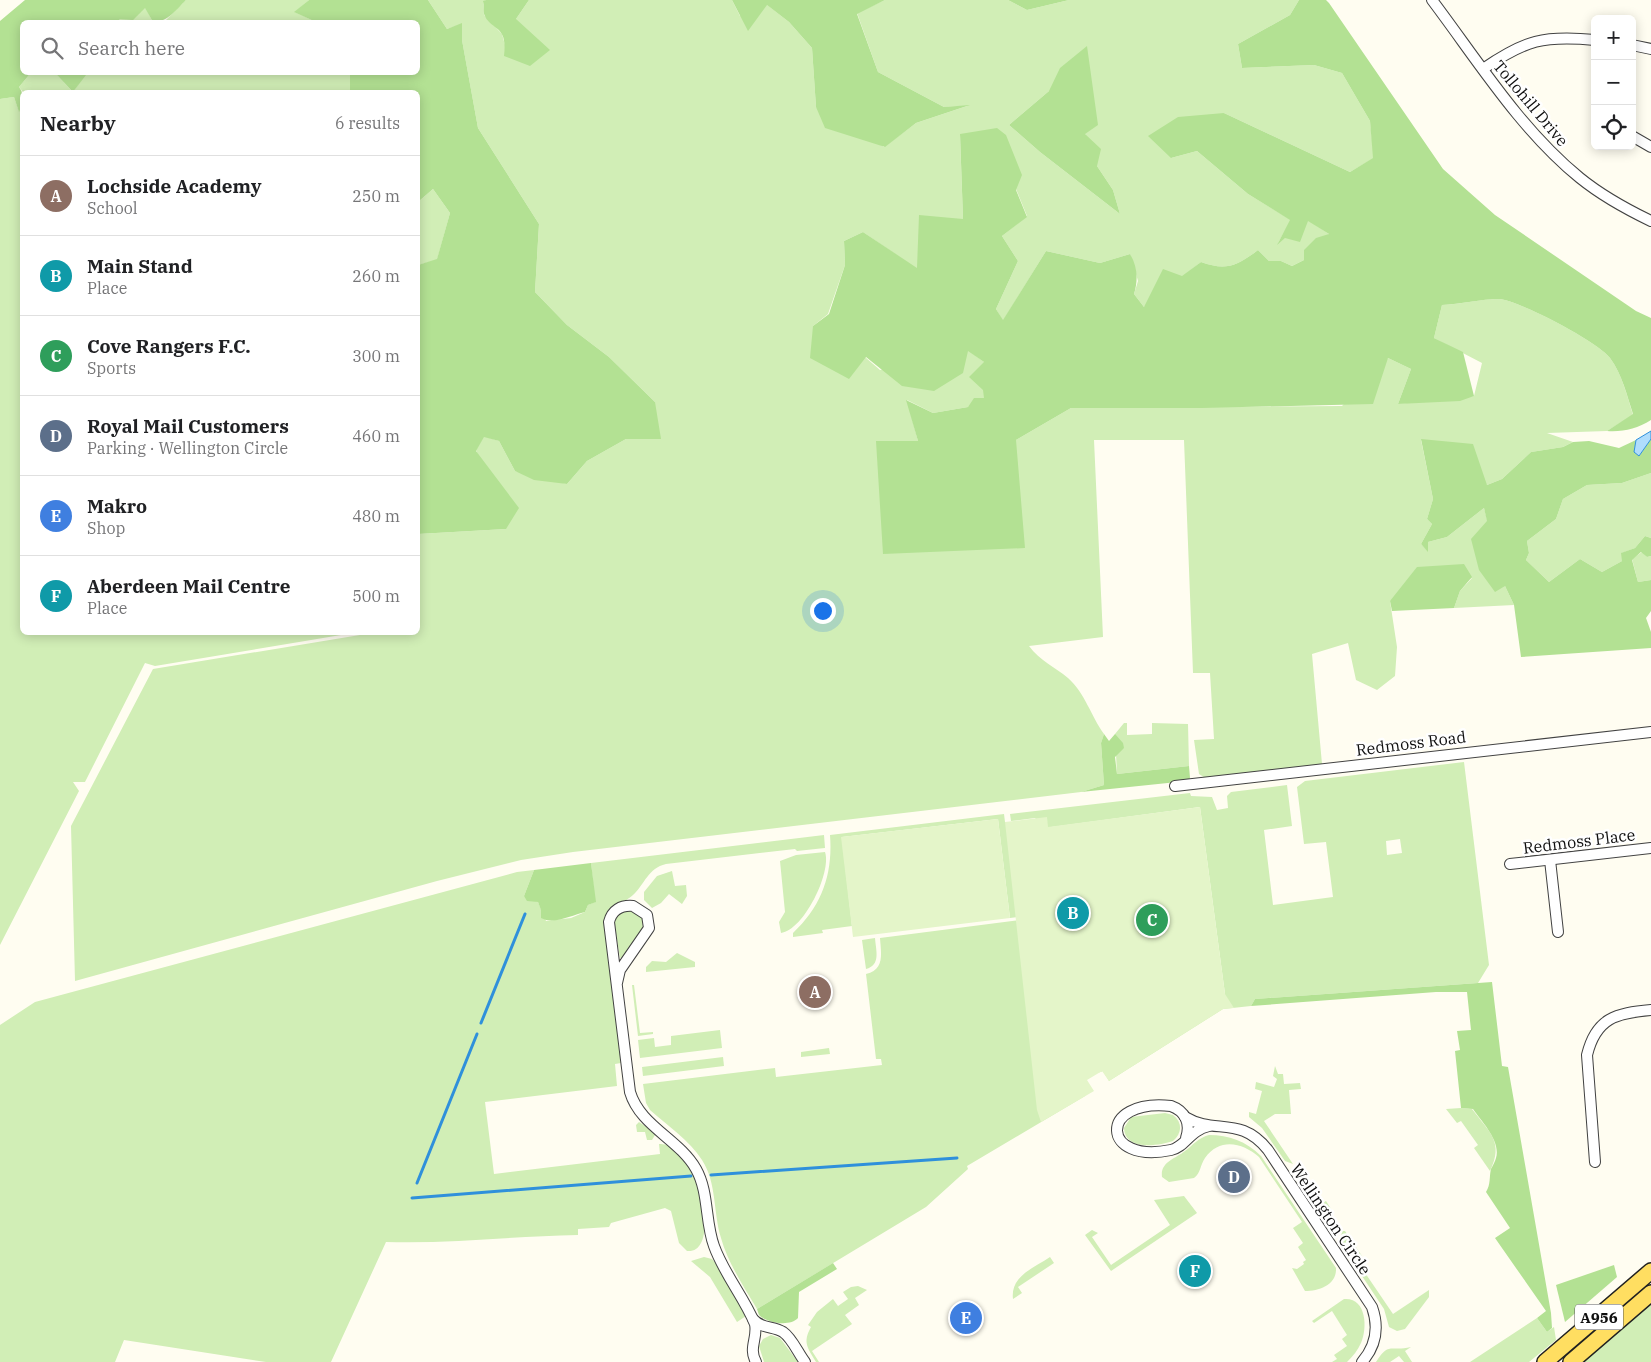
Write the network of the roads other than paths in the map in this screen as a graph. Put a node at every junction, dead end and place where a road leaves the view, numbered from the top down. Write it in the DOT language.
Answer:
graph roads {
  1 [pos="1432,0"];
  2 [pos="1591,40"];
  3 [pos="1636,47"];
  4 [pos="1651,49"];
  5 [pos="1483,69"];
  6 [pos="1636,138"];
  7 [pos="1651,147"];
  8 [pos="1651,221"];
  9 [pos="1651,732"];
  10 [pos="1175,786"];
  11 [pos="1651,848"];
  12 [pos="1550,860"];
  13 [pos="1510,864"];
  14 [pos="1558,932"];
  15 [pos="617,983"];
  16 [pos="1651,1010"];
  17 [pos="1185,1117"];
  18 [pos="1213,1125"];
  19 [pos="1186,1138"];
  20 [pos="1595,1162"];
  21 [pos="1651,1271"];
  22 [pos="1651,1292"];
  23 [pos="753,1320"];
  24 [pos="771,1330"];
  25 [pos="755,1340"];
  26 [pos="756,1362"];
  27 [pos="804,1362"];
  28 [pos="1362,1362"];
  29 [pos="1546,1362"];
  30 [pos="1571,1362"];
  1 -- 5 [label="street, Tollohill Drive"];
  2 -- 5 [label="street"];
  3 -- 4 [label="street"];
  5 -- 8 [label="street, Tollohill Drive"];
  6 -- 7 [label="street"];
  9 -- 10 [label="street, Redmoss Road"];
  11 -- 12 [label="street, Redmoss Place"];
  12 -- 13 [label="street, Redmoss Place"];
  12 -- 14 [label="street"];
  15 -- 15 [label="street"];
  15 -- 23 [label="street"];
  16 -- 20 [label="street"];
  17 -- 18 [label="street, Wellington Circle"];
  17 -- 19 [label="street"];
  17 -- 19 [label="street"];
  18 -- 19 [label="street"];
  18 -- 28 [label="street, Wellington Circle"];
  21 -- 29 [label="main road, A956"];
  22 -- 30 [label="main road, A956"];
  23 -- 24 [label="street"];
  23 -- 25 [label="street"];
  24 -- 25 [label="street"];
  24 -- 27 [label="street"];
  25 -- 26 [label="street"];
}
